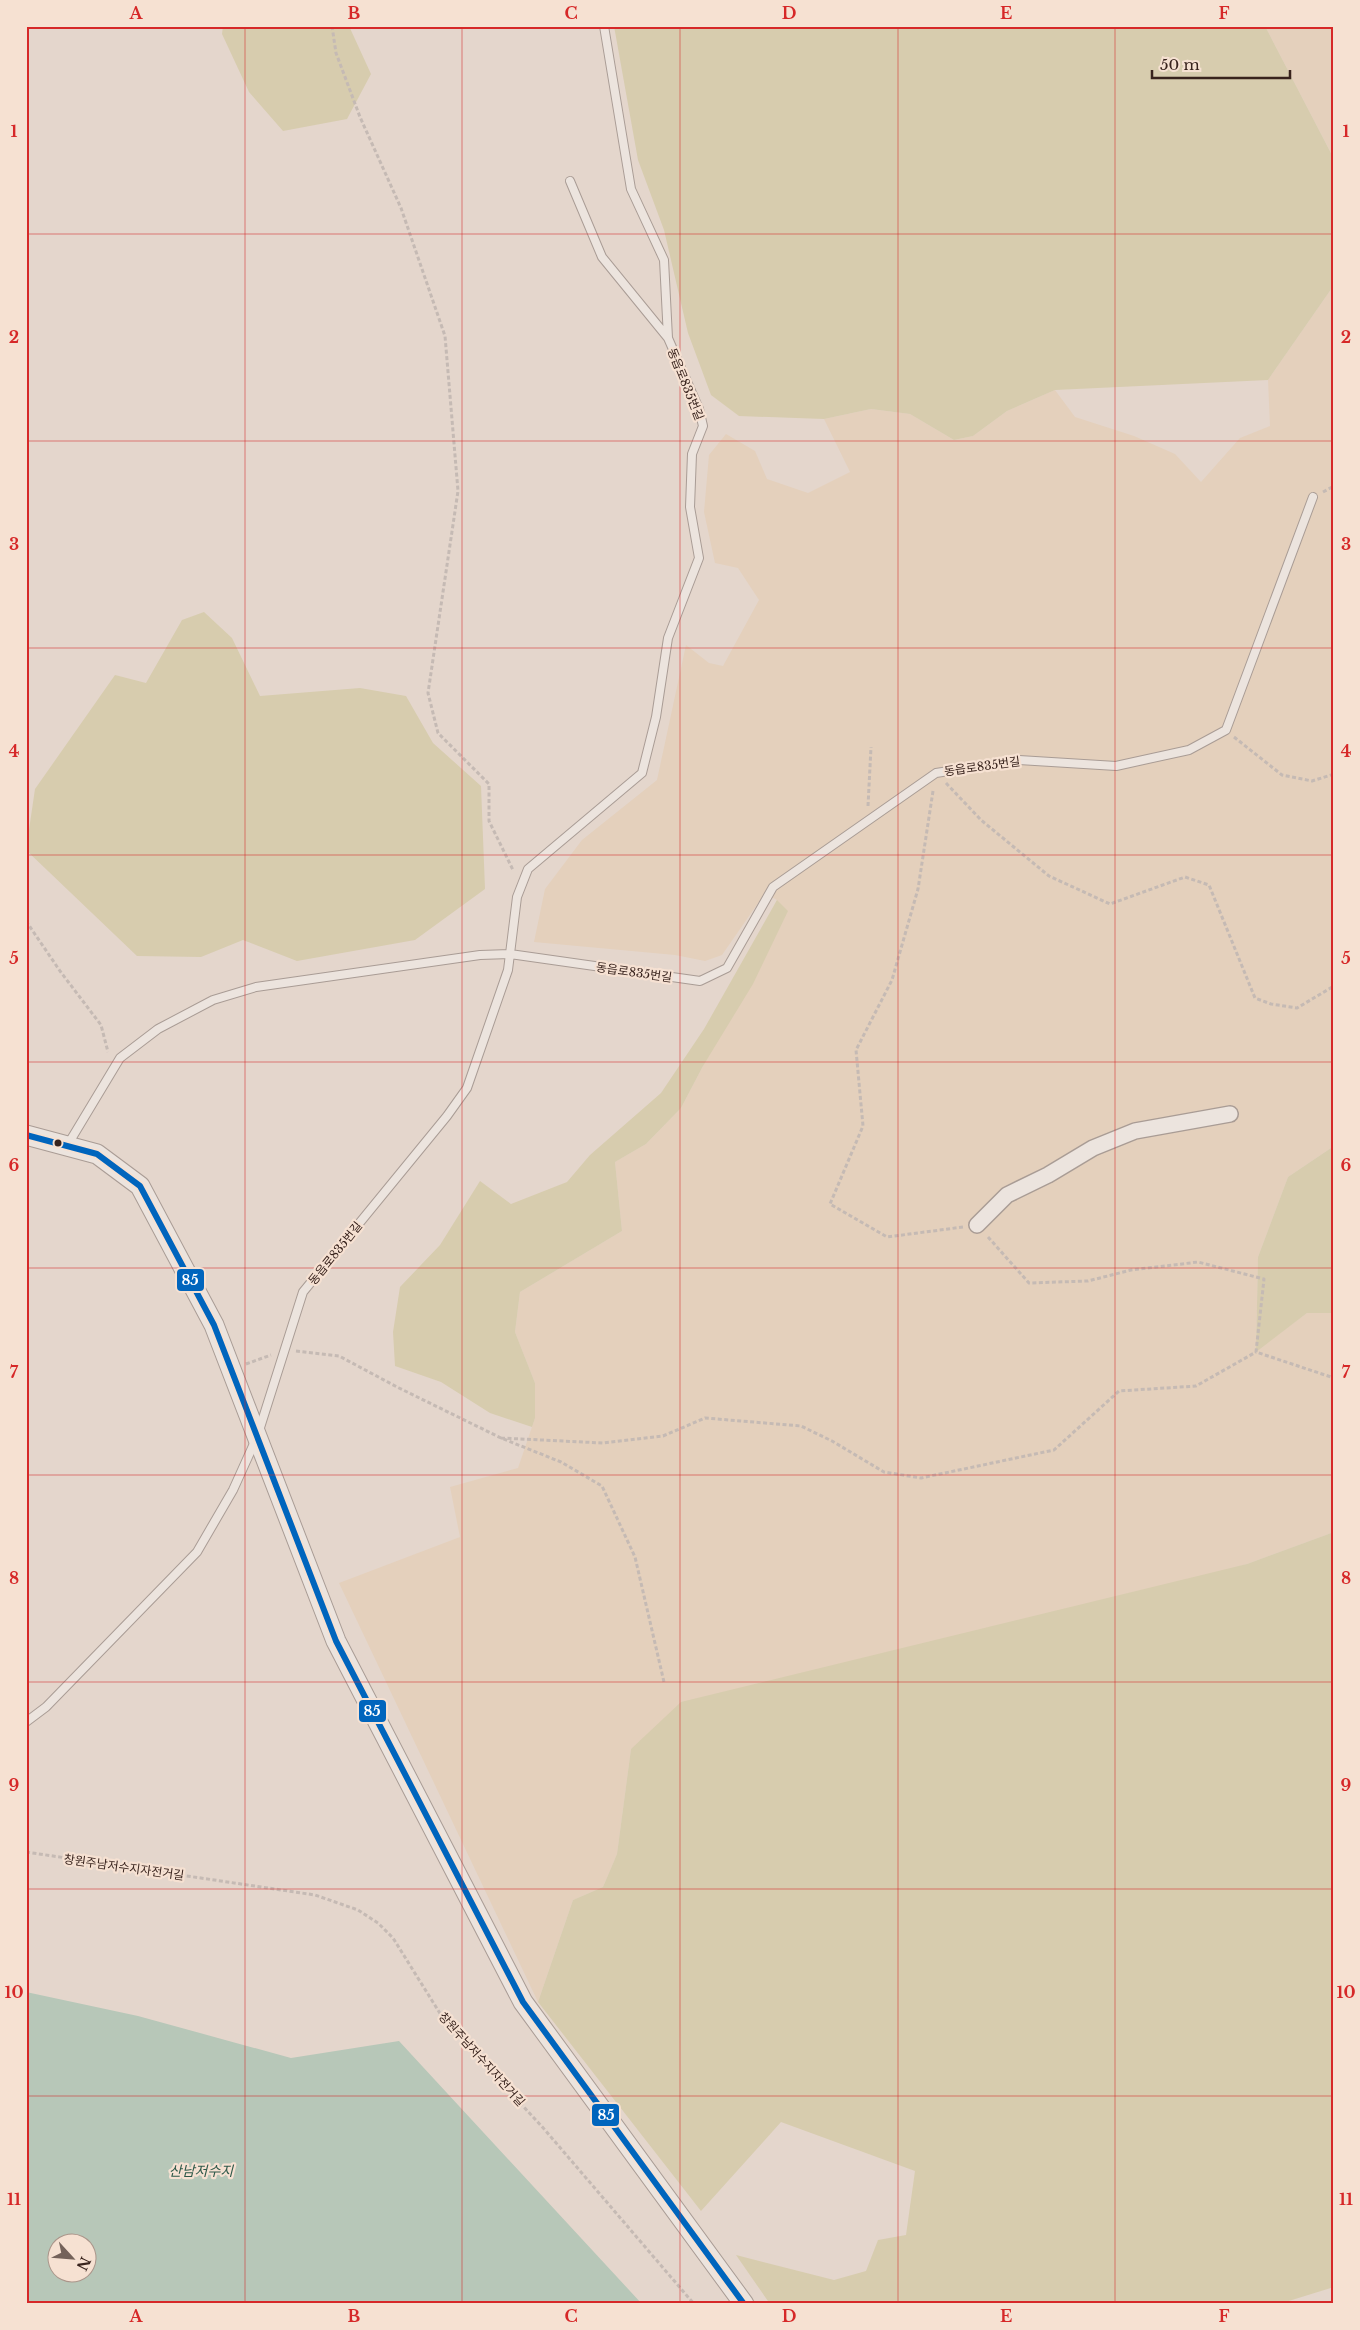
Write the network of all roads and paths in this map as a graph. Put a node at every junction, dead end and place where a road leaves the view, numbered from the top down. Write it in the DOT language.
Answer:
graph roads {
  1 [pos="332,26"];
  2 [pos="604,26"];
  3 [pos="570,181"];
  4 [pos="668,338"];
  5 [pos="1313,497"];
  6 [pos="1226,730"];
  7 [pos="871,747"];
  8 [pos="936,773"];
  9 [pos="1334,774"];
  10 [pos="867,821"];
  11 [pos="521,886"];
  12 [pos="26,921"];
  13 [pos="510,954"];
  14 [pos="1334,986"];
  15 [pos="113,1069"];
  16 [pos="1230,1114"];
  17 [pos="26,1135"];
  18 [pos="67,1146"];
  19 [pos="978,1225"];
  20 [pos="286,1349"];
  21 [pos="1256,1352"];
  22 [pos="232,1370"];
  23 [pos="1334,1378"];
  24 [pos="257,1437"];
  25 [pos="502,1438"];
  26 [pos="664,1682"];
  27 [pos="26,1722"];
  28 [pos="26,1852"];
  29 [pos="694,2304"];
  30 [pos="744,2304"];
  1 -- 11 [label="path"];
  2 -- 4 [label="lane, 동읍로835번길"];
  3 -- 4 [label="lane"];
  4 -- 11 [label="lane, 동읍로835번길"];
  5 -- 6 [label="lane"];
  6 -- 8 [label="lane, 동읍로835번길"];
  6 -- 9 [label="path"];
  7 -- 10 [label="path"];
  8 -- 10 [label="lane, 동읍로835번길"];
  8 -- 14 [label="path"];
  8 -- 19 [label="path"];
  10 -- 13 [label="lane, 동읍로835번길"];
  11 -- 13 [label="lane, 동읍로835번길"];
  12 -- 15 [label="path"];
  13 -- 15 [label="lane, 동읍로835번길"];
  13 -- 20 [label="lane, 동읍로835번길"];
  15 -- 18 [label="lane, 동읍로835번길"];
  16 -- 19 [label="street"];
  17 -- 18 [label="street"];
  18 -- 22 [label="street"];
  19 -- 21 [label="path"];
  20 -- 22 [label="path"];
  20 -- 24 [label="lane, 동읍로835번길"];
  20 -- 25 [label="path"];
  21 -- 23 [label="path"];
  21 -- 25 [label="path"];
  22 -- 24 [label="street"];
  24 -- 27 [label="lane, 동읍로835번길"];
  24 -- 30 [label="street"];
  25 -- 26 [label="path"];
  28 -- 29 [label="path, 창원주남저수지자전거길"];
}
